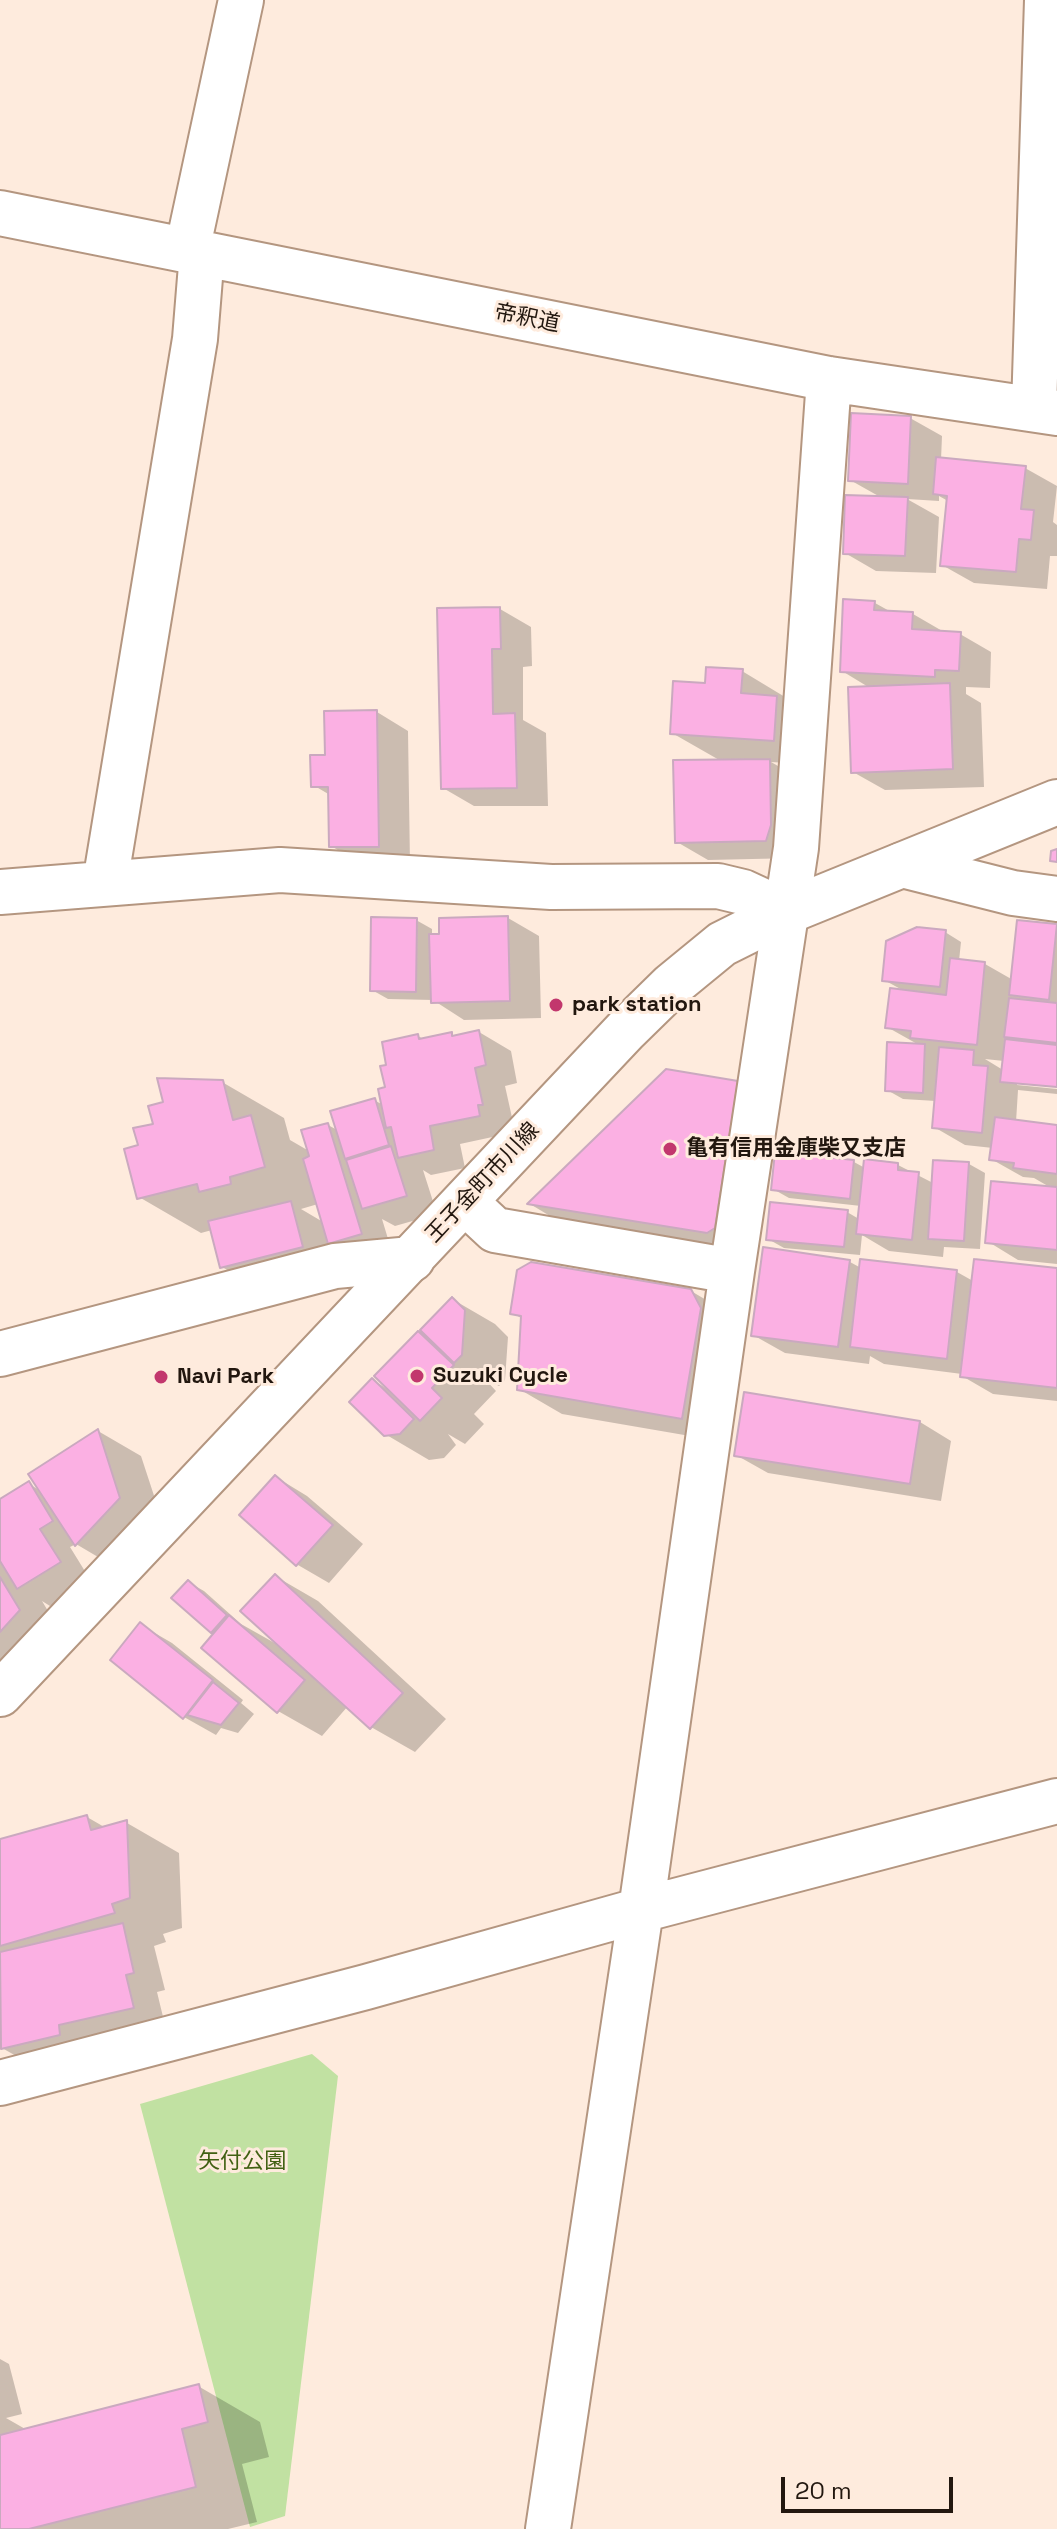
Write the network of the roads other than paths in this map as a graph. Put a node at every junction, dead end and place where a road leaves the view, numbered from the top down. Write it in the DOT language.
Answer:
graph roads {
  1 [pos="241,0"];
  2 [pos="1047,0"];
  3 [pos="0,213"];
  4 [pos="194,252"];
  5 [pos="829,379"];
  6 [pos="1045,411"];
  7 [pos="1057,802"];
  8 [pos="902,865"];
  9 [pos="105,883"];
  10 [pos="0,892"];
  11 [pos="1057,899"];
  12 [pos="786,912"];
  13 [pos="466,1203"];
  14 [pos="412,1259"];
  15 [pos="732,1271"];
  16 [pos="0,1354"];
  17 [pos="0,1694"];
  18 [pos="1057,1801"];
  19 [pos="641,1910"];
  20 [pos="0,2083"];
  21 [pos="548,2529"];
  1 -- 4 [label="street"];
  2 -- 6 [label="street"];
  3 -- 4 [label="street, 帝釈道"];
  4 -- 5 [label="street, 帝釈道"];
  4 -- 9 [label="street"];
  5 -- 6 [label="street, 帝釈道"];
  5 -- 12 [label="street"];
  7 -- 8 [label="street, 王子金町市川線"];
  8 -- 11 [label="street"];
  8 -- 12 [label="street, 王子金町市川線"];
  9 -- 10 [label="street"];
  9 -- 12 [label="street"];
  12 -- 13 [label="street, 王子金町市川線"];
  12 -- 15 [label="street"];
  13 -- 14 [label="street, 王子金町市川線"];
  13 -- 15 [label="street"];
  14 -- 16 [label="street"];
  14 -- 17 [label="street, 王子金町市川線"];
  15 -- 19 [label="street"];
  18 -- 19 [label="street"];
  19 -- 20 [label="street"];
  19 -- 21 [label="street"];
}
